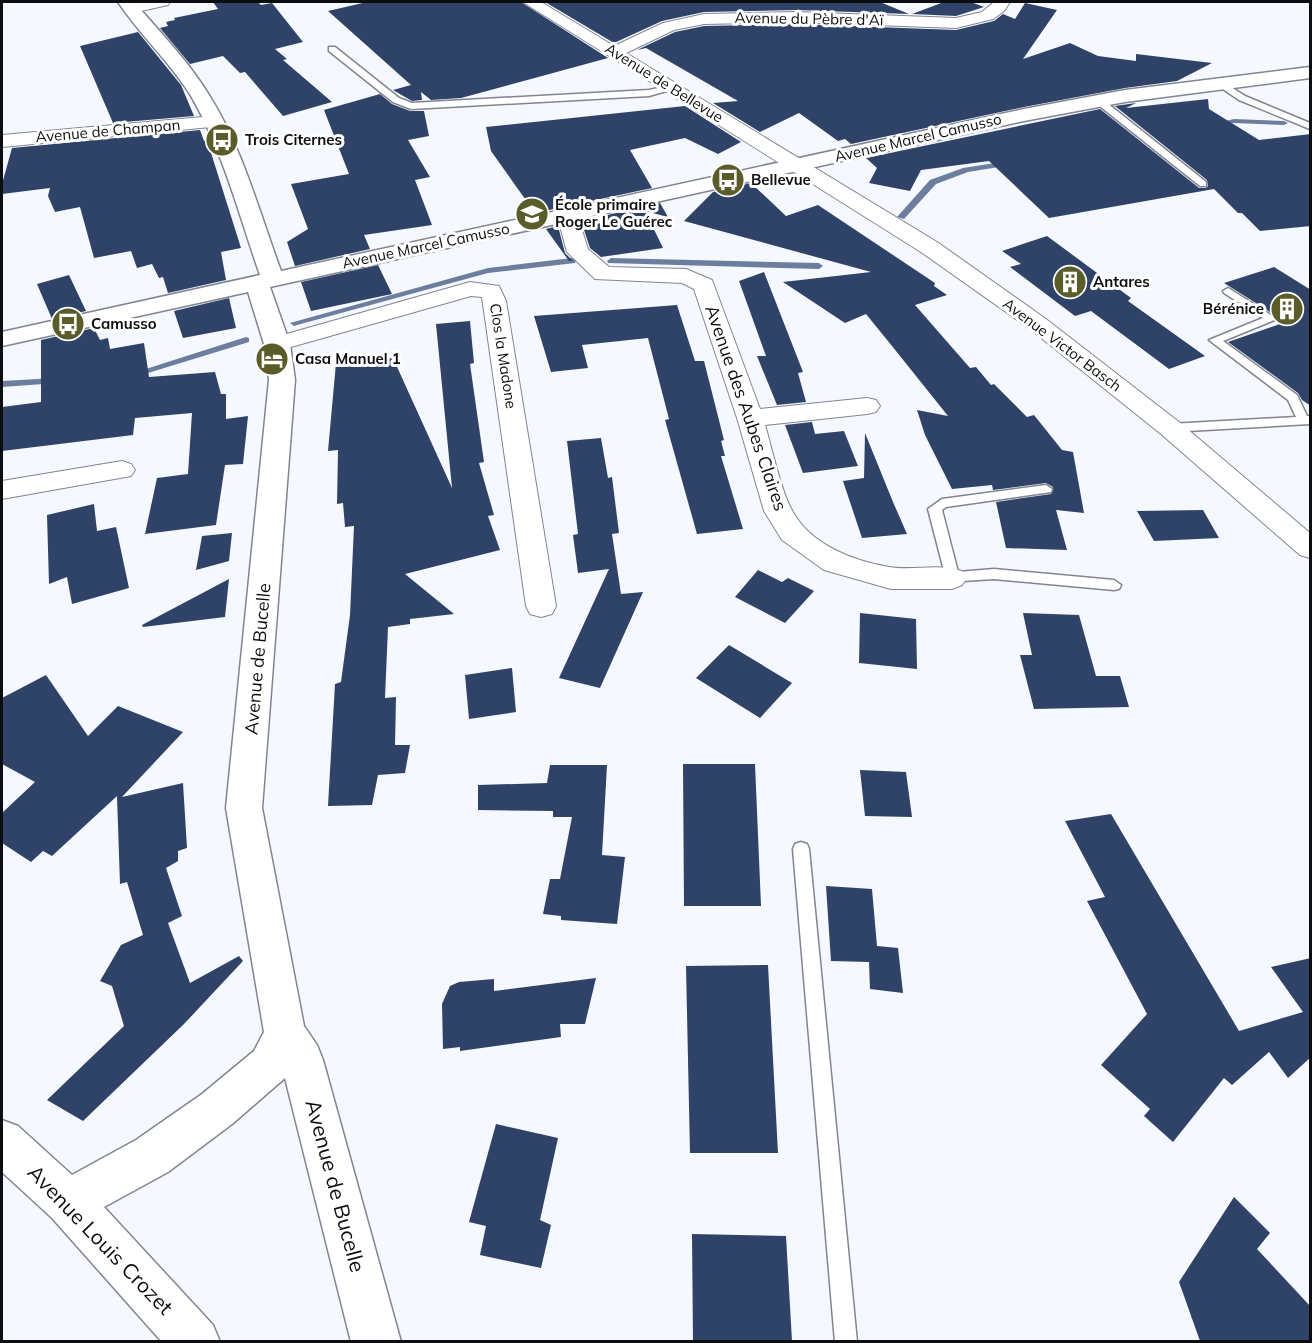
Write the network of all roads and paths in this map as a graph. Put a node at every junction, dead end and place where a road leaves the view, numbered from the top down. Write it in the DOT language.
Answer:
graph roads {
  1 [pos="162,2"];
  2 [pos="531,2"];
  3 [pos="780,2"];
  4 [pos="1002,2"];
  5 [pos="129,5"];
  6 [pos="796,17"];
  7 [pos="332,49"];
  8 [pos="615,52"];
  9 [pos="1311,72"];
  10 [pos="1220,82"];
  11 [pos="673,88"];
  12 [pos="1099,101"];
  13 [pos="214,122"];
  14 [pos="1311,126"];
  15 [pos="2,141"];
  16 [pos="797,165"];
  17 [pos="1203,184"];
  18 [pos="567,215"];
  19 [pos="265,282"];
  20 [pos="1228,291"];
  21 [pos="2,339"];
  22 [pos="277,344"];
  23 [pos="867,406"];
  24 [pos="750,418"];
  25 [pos="1307,420"];
  26 [pos="1170,428"];
  27 [pos="122,470"];
  28 [pos="1046,489"];
  29 [pos="2,490"];
  30 [pos="1309,544"];
  31 [pos="952,578"];
  32 [pos="1114,585"];
  33 [pos="541,606"];
  34 [pos="801,849"];
  35 [pos="285,1034"];
  36 [pos="2,1142"];
  37 [pos="68,1202"];
  38 [pos="196,1341"];
  39 [pos="376,1341"];
  40 [pos="846,1341"];
  1 -- 5 [label="street"];
  2 -- 8 [label="street, Avenue de Bellevue"];
  3 -- 6 [label="street"];
  4 -- 6 [label="street, Avenue du Pèbre d'Aï"];
  5 -- 13 [label="street, Avenue de Bucelle"];
  6 -- 8 [label="street, Avenue du Pèbre d'Aï"];
  7 -- 11 [label="lane"];
  8 -- 11 [label="street, Avenue de Bellevue"];
  9 -- 10 [label="street, Avenue Marcel Camusso"];
  10 -- 12 [label="street, Avenue Marcel Camusso"];
  10 -- 14 [label="lane"];
  11 -- 16 [label="street, Avenue de Bellevue"];
  12 -- 16 [label="street, Avenue Marcel Camusso"];
  12 -- 17 [label="lane"];
  13 -- 15 [label="street, Avenue de Champan"];
  13 -- 19 [label="street, Avenue de Bucelle"];
  16 -- 18 [label="street, Avenue Marcel Camusso"];
  16 -- 26 [label="street, Avenue Victor Basch"];
  18 -- 19 [label="street, Avenue Marcel Camusso"];
  18 -- 24 [label="street, Avenue des Aubes Claires"];
  19 -- 21 [label="street, Avenue Marcel Camusso"];
  19 -- 22 [label="street, Avenue de Bucelle"];
  20 -- 25 [label="lane"];
  22 -- 33 [label="street, Clos la Madone"];
  22 -- 35 [label="street, Avenue de Bucelle"];
  23 -- 24 [label="street"];
  24 -- 31 [label="street, Avenue des Aubes Claires"];
  25 -- 26 [label="lane"];
  26 -- 30 [label="street, Avenue Victor Basch"];
  27 -- 29 [label="street"];
  28 -- 31 [label="lane"];
  31 -- 32 [label="lane"];
  34 -- 40 [label="lane"];
  35 -- 37 [label="street"];
  35 -- 39 [label="street, Avenue de Bucelle"];
  36 -- 37 [label="street, Avenue Louis Crozet"];
  37 -- 38 [label="street, Avenue Louis Crozet"];
}
